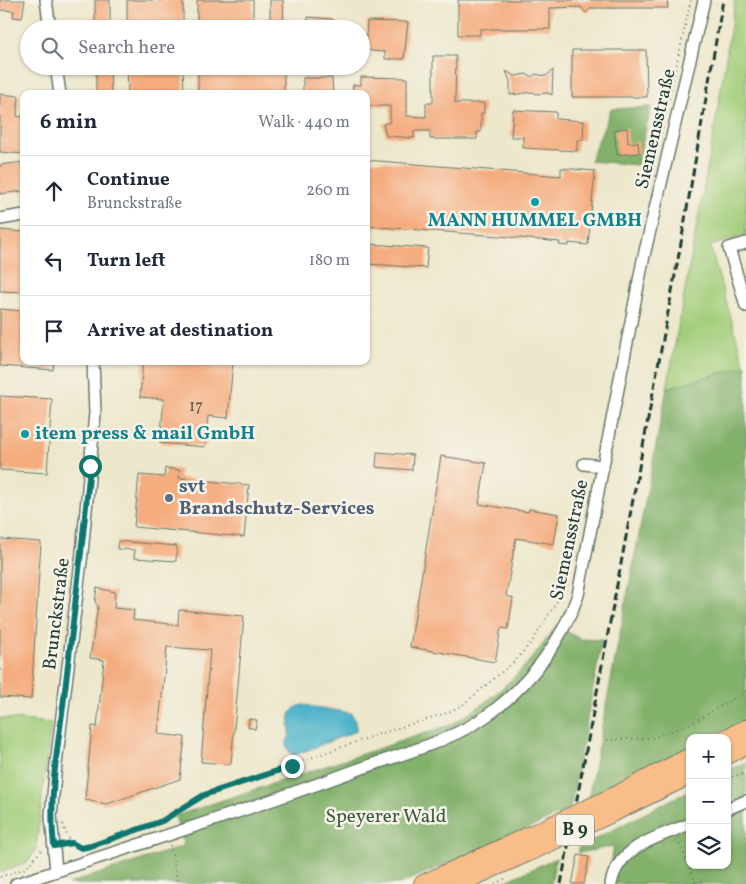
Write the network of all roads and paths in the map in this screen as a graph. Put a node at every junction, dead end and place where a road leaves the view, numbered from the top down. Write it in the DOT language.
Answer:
graph roads {
  1 [pos="46,0"];
  2 [pos="704,0"];
  3 [pos="49,20"];
  4 [pos="57,75"];
  5 [pos="59,90"];
  6 [pos="20,216"];
  7 [pos="0,219"];
  8 [pos="746,243"];
  9 [pos="746,306"];
  10 [pos="93,365"];
  11 [pos="584,464"];
  12 [pos="603,466"];
  13 [pos="575,576"];
  14 [pos="746,691"];
  15 [pos="746,729"];
  16 [pos="731,736"];
  17 [pos="607,740"];
  18 [pos="746,745"];
  19 [pos="731,753"];
  20 [pos="686,759"];
  21 [pos="746,773"];
  22 [pos="686,776"];
  23 [pos="731,777"];
  24 [pos="746,801"];
  25 [pos="615,803"];
  26 [pos="731,807"];
  27 [pos="686,826"];
  28 [pos="674,831"];
  29 [pos="168,836"];
  30 [pos="532,842"];
  31 [pos="54,846"];
  32 [pos="56,871"];
  33 [pos="0,877"];
  34 [pos="16,884"];
  35 [pos="178,884"];
  36 [pos="423,884"];
  37 [pos="457,884"];
  38 [pos="611,884"];
  39 [pos="696,884"];
  1 -- 3 [label="street"];
  2 -- 12 [label="street, Siemensstraße"];
  4 -- 5 [label="street"];
  6 -- 7 [label="street"];
  8 -- 9 [label="street"];
  10 -- 31 [label="street, Brunckstraße"];
  11 -- 12 [label="street"];
  12 -- 29 [label="street, Siemensstraße"];
  13 -- 31 [label="path"];
  14 -- 17 [label="path"];
  15 -- 16 [label="highway"];
  18 -- 19 [label="highway"];
  20 -- 25 [label="highway, B 9"];
  21 -- 23 [label="path"];
  22 -- 25 [label="highway, B 9"];
  24 -- 26 [label="street"];
  25 -- 30 [label="highway, B 9, bridge"];
  27 -- 28 [label="street"];
  28 -- 38 [label="street"];
  28 -- 39 [label="path"];
  29 -- 32 [label="street, Siemensstraße"];
  29 -- 35 [label="path"];
  30 -- 36 [label="highway, B 9"];
  30 -- 37 [label="highway, B 9"];
  31 -- 32 [label="street, Brunckstraße"];
  31 -- 33 [label="path"];
  32 -- 34 [label="street, Siemensstraße"];
}
